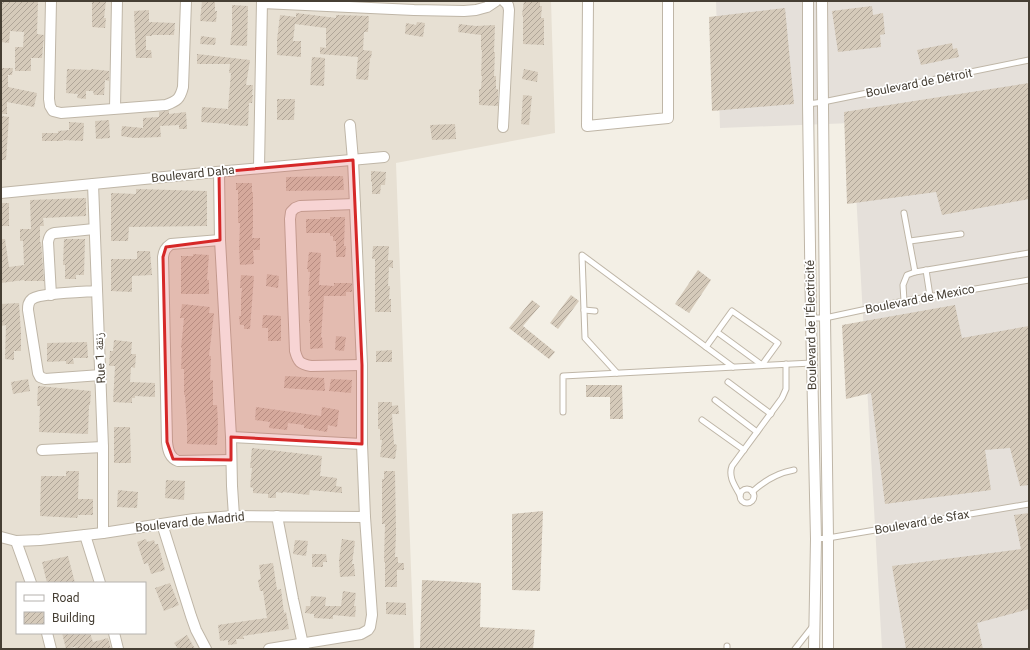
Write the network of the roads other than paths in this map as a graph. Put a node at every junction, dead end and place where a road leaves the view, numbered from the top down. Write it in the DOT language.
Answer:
graph roads {
  1 [pos="51,1"];
  2 [pos="117,1"];
  3 [pos="186,1"];
  4 [pos="496,1"];
  5 [pos="504,1"];
  6 [pos="588,1"];
  7 [pos="668,1"];
  8 [pos="808,1"];
  9 [pos="822,1"];
  10 [pos="262,2"];
  11 [pos="336,3"];
  12 [pos="414,6"];
  13 [pos="1029,60"];
  14 [pos="823,102"];
  15 [pos="808,104"];
  16 [pos="115,108"];
  17 [pos="350,125"];
  18 [pos="504,128"];
  19 [pos="384,157"];
  20 [pos="353,160"];
  21 [pos="259,168"];
  22 [pos="220,172"];
  23 [pos="93,184"];
  24 [pos="1,193"];
  25 [pos="355,204"];
  26 [pos="904,213"];
  27 [pos="94,229"];
  28 [pos="961,234"];
  29 [pos="220,240"];
  30 [pos="910,241"];
  31 [pos="1029,253"];
  32 [pos="926,270"];
  33 [pos="915,272"];
  34 [pos="1029,280"];
  35 [pos="97,291"];
  36 [pos="51,295"];
  37 [pos="930,296"];
  38 [pos="904,301"];
  39 [pos="584,310"];
  40 [pos="595,311"];
  41 [pos="811,318"];
  42 [pos="825,318"];
  43 [pos="717,332"];
  44 [pos="706,347"];
  45 [pos="812,363"];
  46 [pos="786,364"];
  47 [pos="362,365"];
  48 [pos="762,365"];
  49 [pos="732,367"];
  50 [pos="617,373"];
  51 [pos="101,375"];
  52 [pos="728,382"];
  53 [pos="715,400"];
  54 [pos="563,412"];
  55 [pos="771,414"];
  56 [pos="702,420"];
  57 [pos="757,432"];
  58 [pos="231,437"];
  59 [pos="362,444"];
  60 [pos="103,447"];
  61 [pos="42,450"];
  62 [pos="744,450"];
  63 [pos="231,460"];
  64 [pos="794,470"];
  65 [pos="752,492"];
  66 [pos="740,495"];
  67 [pos="1029,504"];
  68 [pos="234,516"];
  69 [pos="277,516"];
  70 [pos="365,517"];
  71 [pos="162,524"];
  72 [pos="103,533"];
  73 [pos="85,535"];
  74 [pos="1,537"];
  75 [pos="828,538"];
  76 [pos="816,539"];
  77 [pos="16,541"];
  78 [pos="31,582"];
  79 [pos="100,582"];
  80 [pos="815,624"];
  81 [pos="47,634"];
  82 [pos="114,634"];
  83 [pos="303,646"];
  84 [pos="51,649"];
  85 [pos="118,649"];
  86 [pos="206,649"];
  87 [pos="269,649"];
  88 [pos="795,649"];
  89 [pos="814,649"];
  90 [pos="828,649"];
  1 -- 16 [label="street"];
  2 -- 16 [label="street"];
  3 -- 16 [label="street"];
  4 -- 12 [label="street"];
  5 -- 18 [label="street"];
  6 -- 7 [label="street"];
  8 -- 15 [label="street, Boulevard de l'Électricité"];
  9 -- 14 [label="street, Boulevard de l'Électricité"];
  10 -- 11 [label="street"];
  10 -- 21 [label="street"];
  11 -- 12 [label="street"];
  13 -- 14 [label="lane, Boulevard de Détroit"];
  14 -- 15 [label="lane, Boulevard de Détroit"];
  14 -- 42 [label="street, Boulevard de l'Électricité"];
  15 -- 41 [label="street, Boulevard de l'Électricité"];
  17 -- 20 [label="street"];
  19 -- 20 [label="street, Boulevard Daha"];
  20 -- 21 [label="street, Boulevard Daha"];
  20 -- 25 [label="street"];
  21 -- 22 [label="street, Boulevard Daha"];
  22 -- 23 [label="street, Boulevard Daha"];
  22 -- 29 [label="street"];
  23 -- 24 [label="street, Boulevard Daha"];
  23 -- 27 [label="street, Rue 1 زنقة"];
  25 -- 47 [label="street"];
  25 -- 47 [label="street"];
  26 -- 30 [label="lane"];
  27 -- 35 [label="street, Rue 1 زنقة"];
  27 -- 36 [label="street"];
  28 -- 30 [label="lane"];
  29 -- 58 [label="street"];
  29 -- 63 [label="street"];
  30 -- 33 [label="lane"];
  31 -- 32 [label="lane"];
  32 -- 33 [label="lane"];
  32 -- 37 [label="lane"];
  33 -- 38 [label="lane"];
  34 -- 37 [label="lane, Boulevard de Mexico"];
  35 -- 36 [label="street"];
  35 -- 51 [label="street, Rue 1 زنقة"];
  36 -- 51 [label="street"];
  37 -- 38 [label="lane, Boulevard de Mexico"];
  38 -- 42 [label="lane, Boulevard de Mexico"];
  39 -- 40 [label="lane"];
  39 -- 44 [label="lane"];
  39 -- 50 [label="lane"];
  41 -- 42 [label="lane, Boulevard de Mexico"];
  41 -- 45 [label="street, Boulevard de l'Électricité"];
  42 -- 75 [label="street, Boulevard de l'Électricité"];
  43 -- 44 [label="lane"];
  43 -- 48 [label="lane"];
  43 -- 48 [label="lane"];
  44 -- 49 [label="lane"];
  45 -- 46 [label="lane"];
  45 -- 76 [label="street, Boulevard de l'Électricité"];
  46 -- 48 [label="lane"];
  46 -- 55 [label="lane"];
  47 -- 59 [label="street"];
  48 -- 49 [label="lane"];
  49 -- 50 [label="lane"];
  50 -- 54 [label="lane"];
  51 -- 60 [label="street, Rue 1 زنقة"];
  52 -- 55 [label="lane"];
  53 -- 57 [label="lane"];
  55 -- 57 [label="lane"];
  56 -- 62 [label="lane"];
  57 -- 62 [label="lane"];
  58 -- 59 [label="street"];
  58 -- 63 [label="street"];
  59 -- 70 [label="street"];
  60 -- 61 [label="street"];
  60 -- 72 [label="street, Rue 1 زنقة"];
  62 -- 66 [label="lane"];
  63 -- 68 [label="street"];
  64 -- 65 [label="lane"];
  65 -- 66 [label="lane"];
  65 -- 66 [label="lane"];
  67 -- 75 [label="lane, Boulevard de Sfax"];
  68 -- 69 [label="street, Boulevard de Madrid"];
  68 -- 71 [label="street, Boulevard de Madrid"];
  69 -- 70 [label="street, Boulevard de Madrid"];
  69 -- 83 [label="street"];
  70 -- 83 [label="street"];
  71 -- 72 [label="street, Boulevard de Madrid"];
  71 -- 86 [label="street"];
  72 -- 73 [label="street, Boulevard de Madrid"];
  73 -- 77 [label="street, Boulevard de Madrid"];
  73 -- 79 [label="street"];
  74 -- 77 [label="street, Boulevard de Madrid"];
  75 -- 76 [label="lane, Boulevard de Sfax"];
  75 -- 90 [label="street, Boulevard de l'Électricité"];
  76 -- 80 [label="street, Boulevard de l'Électricité"];
  77 -- 78 [label="street"];
  80 -- 88 [label="lane"];
  80 -- 89 [label="street, Boulevard de l'Électricité"];
  81 -- 84 [label="street"];
  82 -- 85 [label="street"];
  83 -- 87 [label="street"];
}
